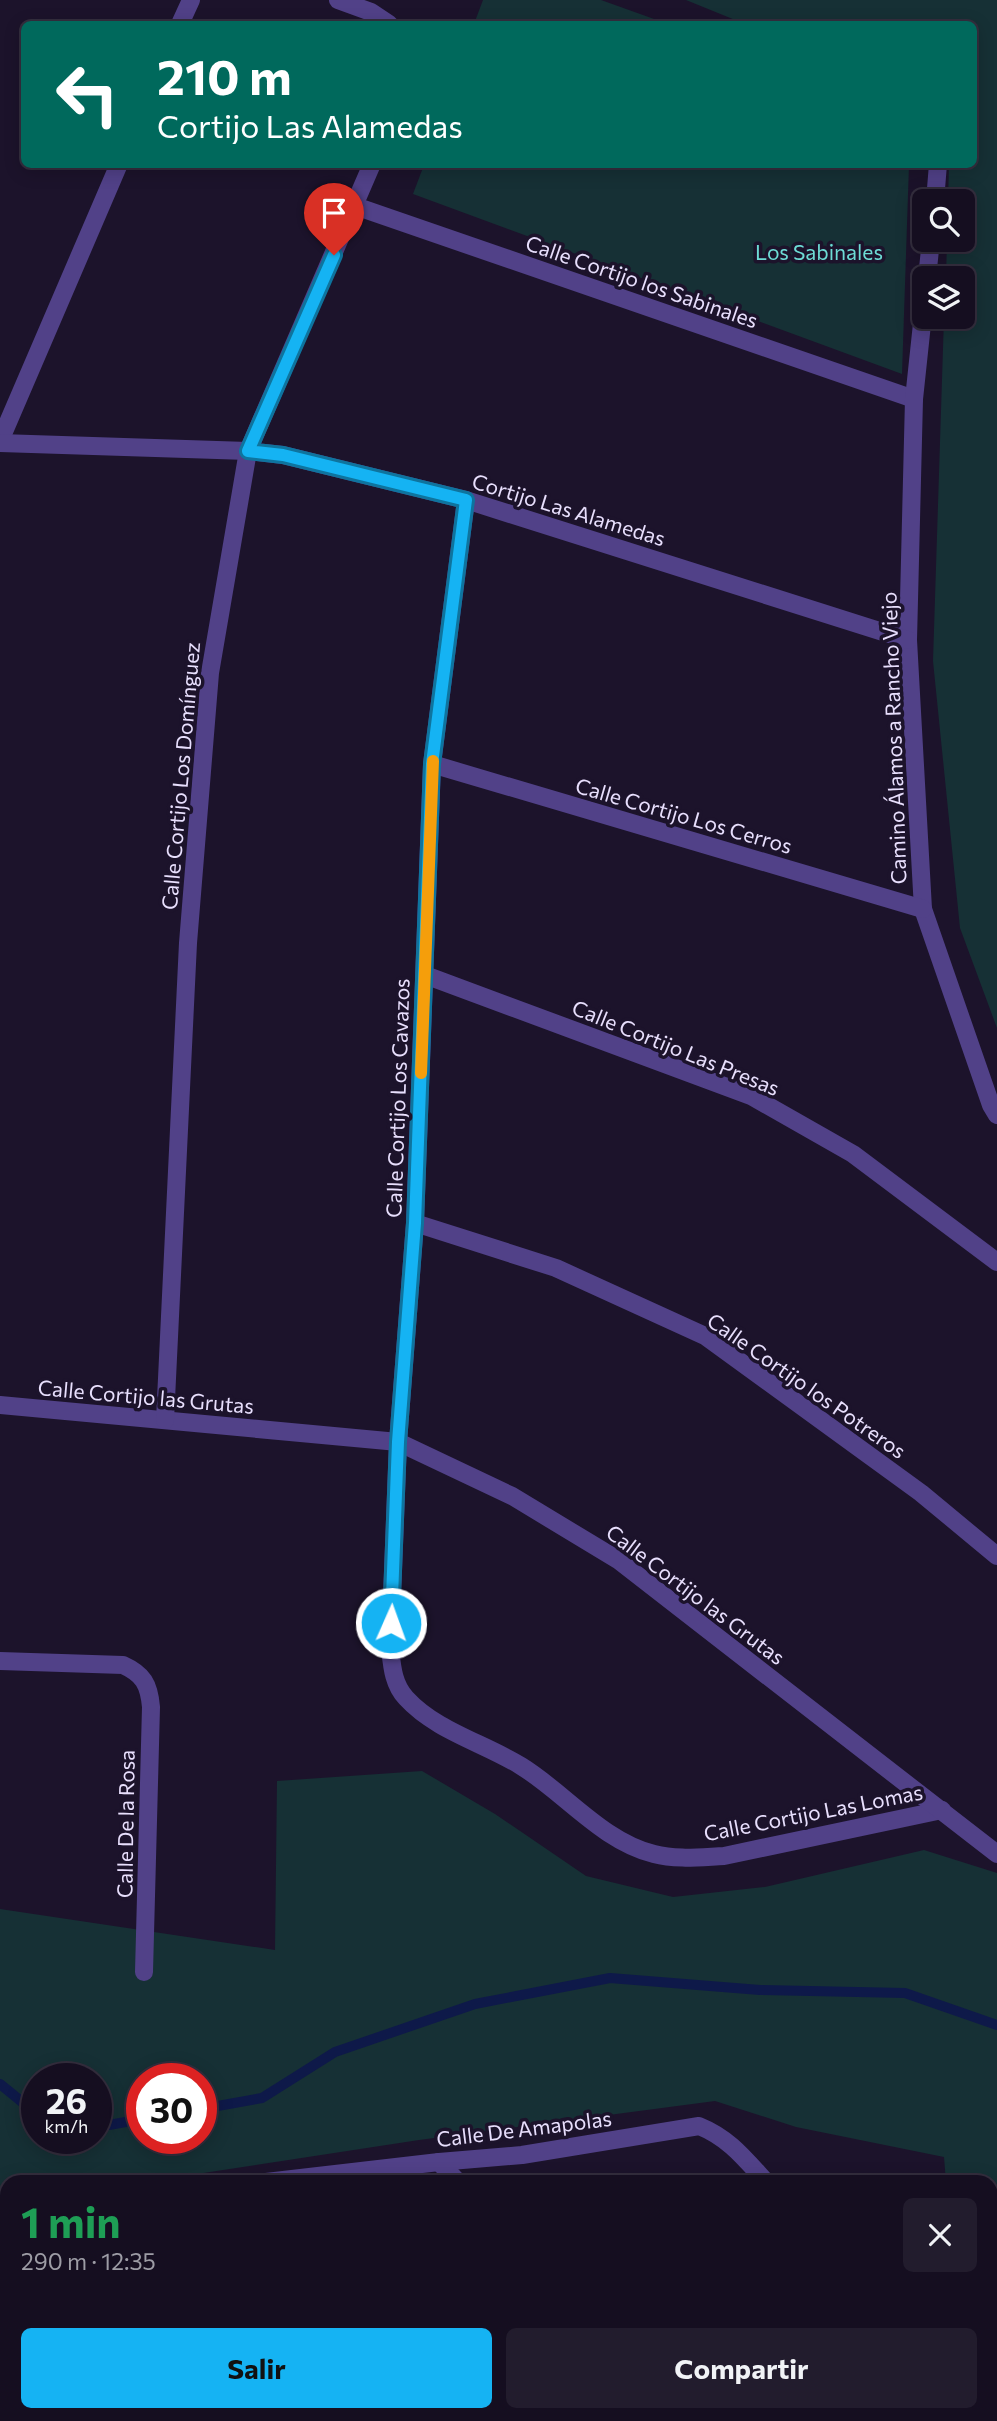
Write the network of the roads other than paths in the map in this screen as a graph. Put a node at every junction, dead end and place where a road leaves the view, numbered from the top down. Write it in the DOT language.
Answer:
graph roads {
  1 [pos="191,0"];
  2 [pos="338,0"];
  3 [pos="181,21"];
  4 [pos="384,21"];
  5 [pos="118,168"];
  6 [pos="370,168"];
  7 [pos="938,168"];
  8 [pos="935,189"];
  9 [pos="355,206"];
  10 [pos="921,329"];
  11 [pos="914,399"];
  12 [pos="0,442"];
  13 [pos="248,451"];
  14 [pos="466,500"];
  15 [pos="908,640"];
  16 [pos="432,764"];
  17 [pos="923,909"];
  18 [pos="425,975"];
  19 [pos="997,1115"];
  20 [pos="415,1223"];
  21 [pos="997,1262"];
  22 [pos="0,1405"];
  23 [pos="165,1420"];
  24 [pos="398,1442"];
  25 [pos="997,1556"];
  26 [pos="0,1661"];
  27 [pos="404,1697"];
  28 [pos="942,1810"];
  29 [pos="997,1854"];
  30 [pos="144,1972"];
  31 [pos="439,2162"];
  32 [pos="327,2175"];
  33 [pos="451,2175"];
  34 [pos="760,2175"];
  1 -- 3 [label="street"];
  2 -- 4 [label="street"];
  5 -- 12 [label="street"];
  6 -- 9 [label="street, Calle Cortijo Los Domínguez"];
  7 -- 8 [label="street"];
  9 -- 11 [label="street, Calle Cortijo los Sabinales"];
  9 -- 13 [label="street, Calle Cortijo Los Domínguez"];
  10 -- 11 [label="street, Camino Álamos a Rancho Viejo"];
  11 -- 15 [label="street, Camino Álamos a Rancho Viejo"];
  12 -- 13 [label="street, Cortijo Las Alamedas"];
  13 -- 14 [label="street, Cortijo Las Alamedas"];
  13 -- 23 [label="street, Calle Cortijo Los Domínguez"];
  14 -- 15 [label="street, Cortijo Las Alamedas"];
  14 -- 16 [label="street, Calle Cortijo Los Cavazos"];
  15 -- 17 [label="street, Camino Álamos a Rancho Viejo"];
  16 -- 17 [label="street, Calle Cortijo Los Cerros"];
  16 -- 18 [label="street, Calle Cortijo Los Cavazos"];
  17 -- 19 [label="street, Camino Álamos a Rancho Viejo"];
  18 -- 20 [label="street, Calle Cortijo Los Cavazos"];
  18 -- 21 [label="street, Calle Cortijo Las Presas"];
  20 -- 24 [label="street, Calle Cortijo Los Cavazos"];
  20 -- 25 [label="street, Calle Cortijo los Potreros"];
  22 -- 23 [label="street, Calle Cortijo las Grutas"];
  23 -- 24 [label="street, Calle Cortijo las Grutas"];
  24 -- 27 [label="street, Calle Cortijo Los Cavazos"];
  24 -- 28 [label="street, Calle Cortijo las Grutas"];
  26 -- 30 [label="street, Calle De la Rosa"];
  27 -- 28 [label="street, Calle Cortijo Las Lomas"];
  28 -- 29 [label="street, Calle Cortijo las Grutas"];
  31 -- 32 [label="street, Calle De Amapolas"];
  31 -- 33 [label="street"];
  31 -- 34 [label="street, Calle De Amapolas"];
}
